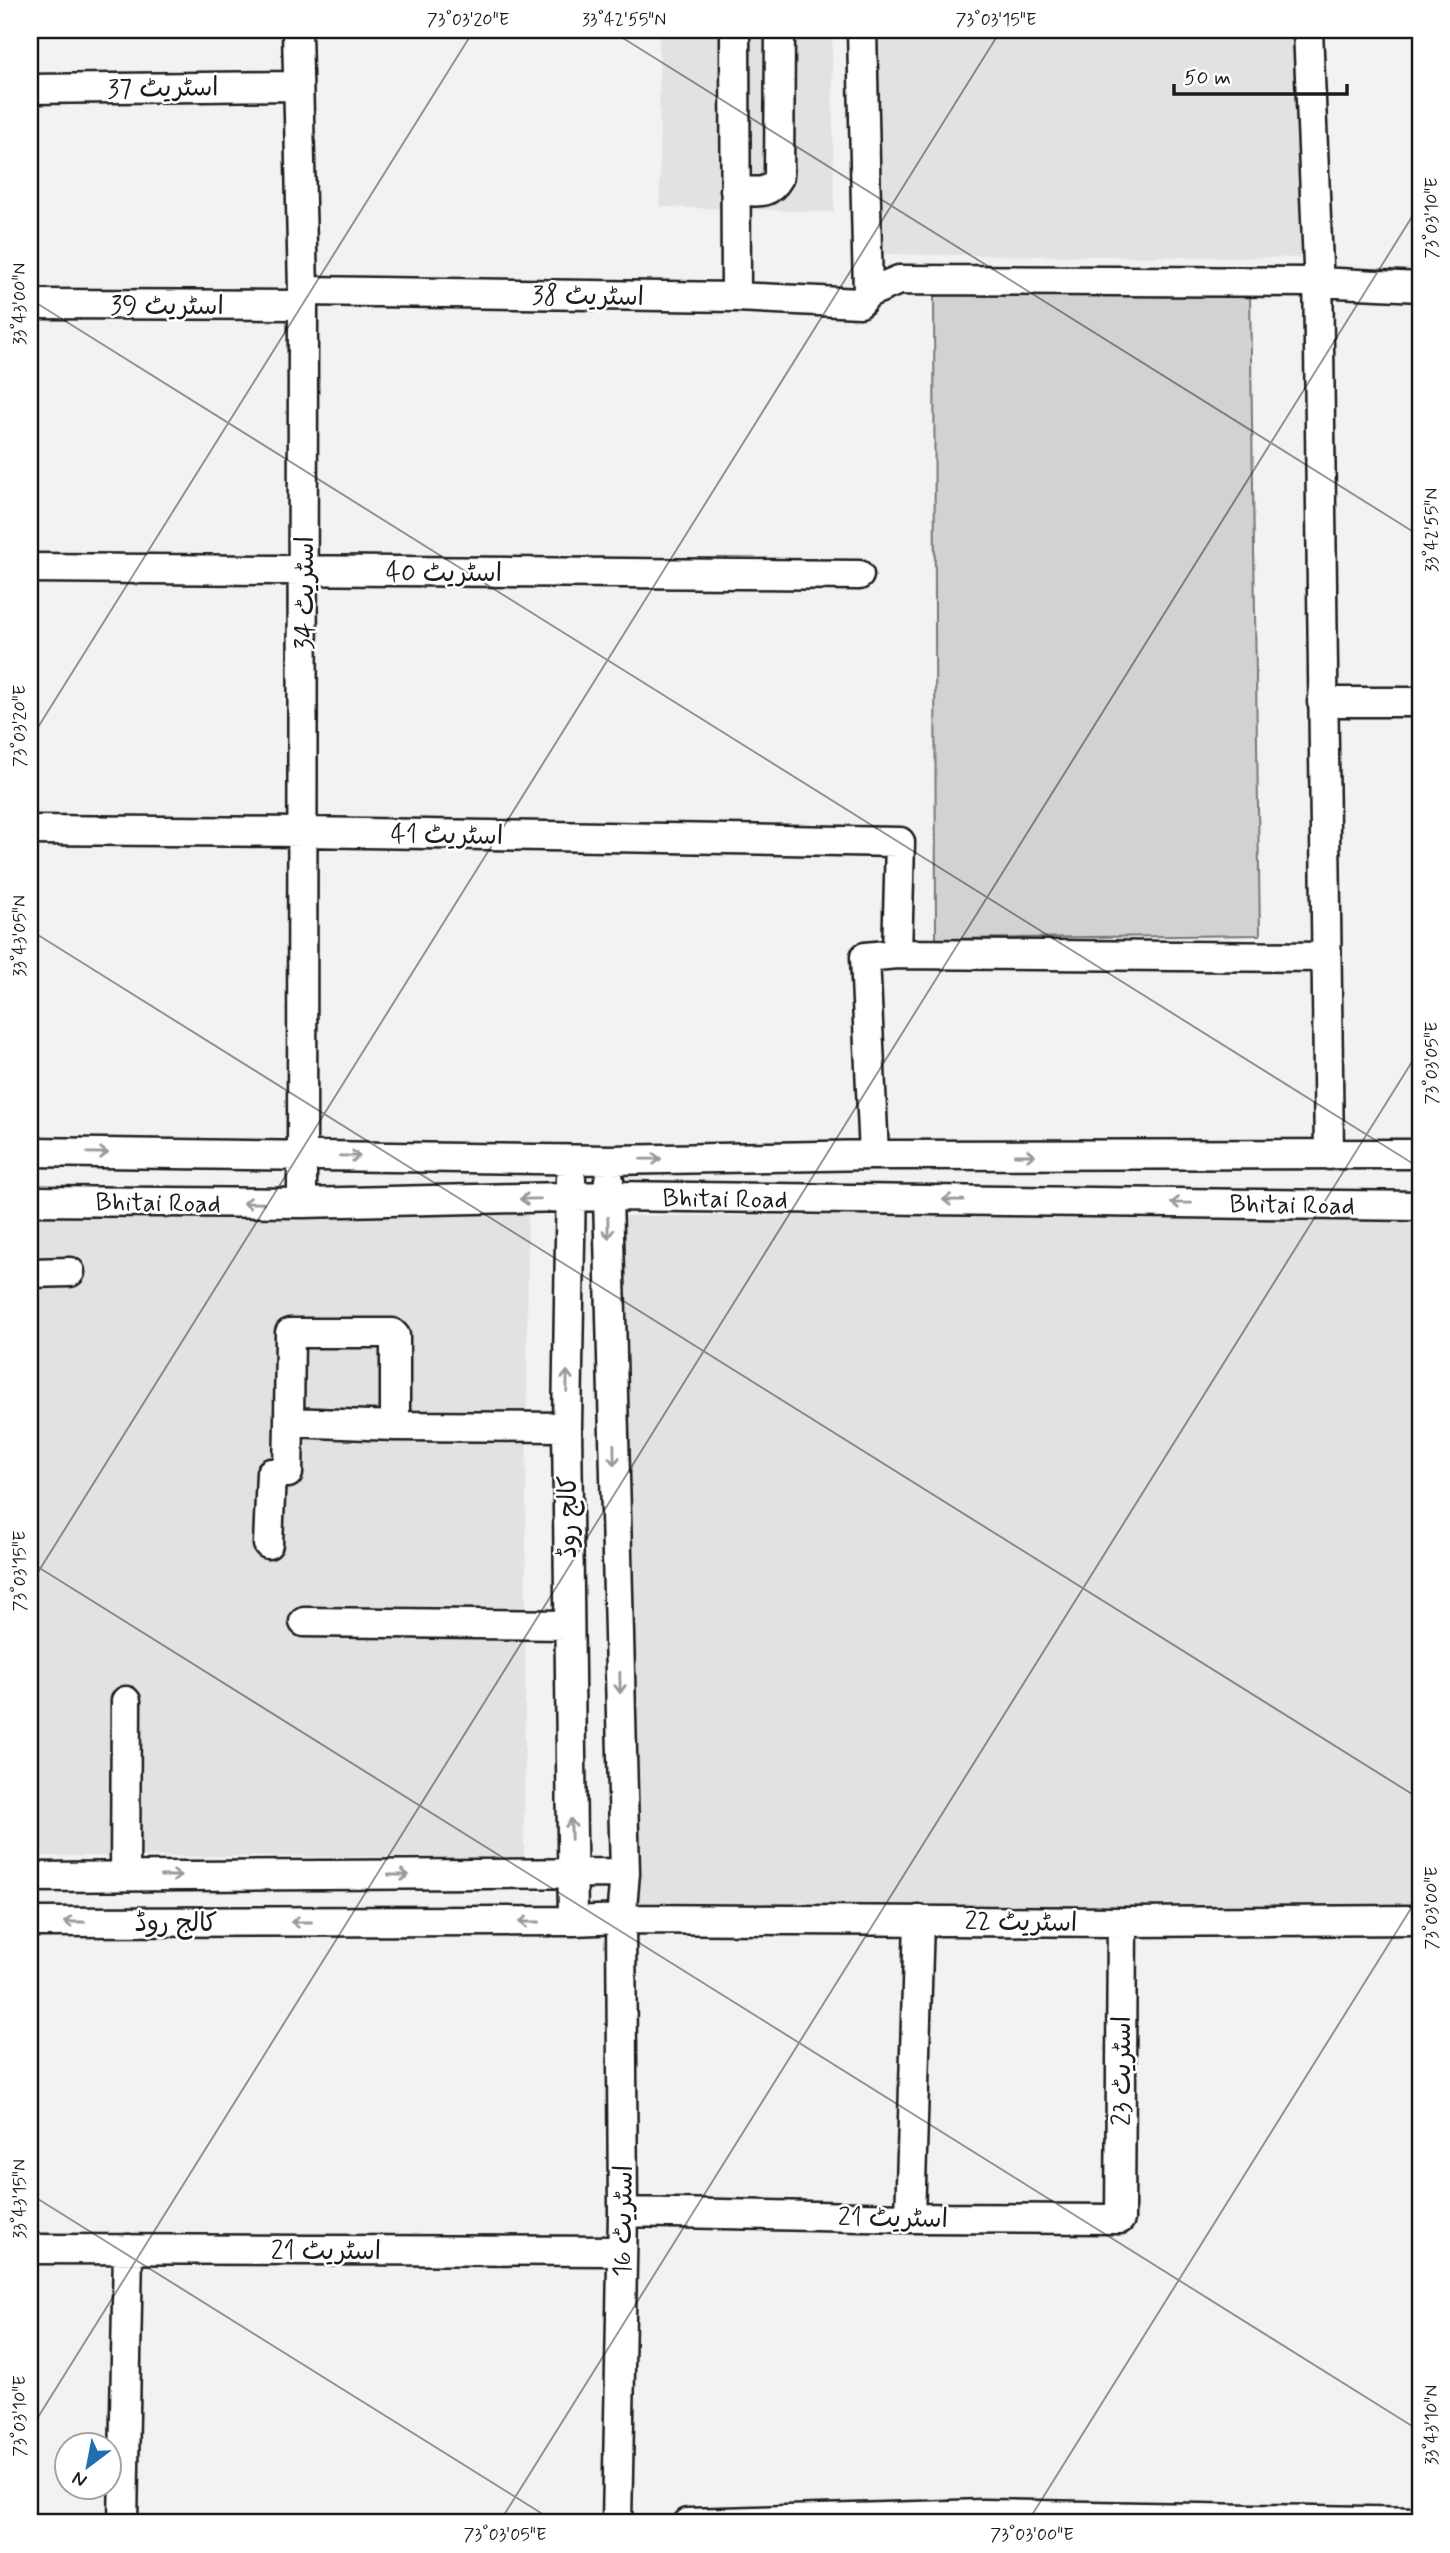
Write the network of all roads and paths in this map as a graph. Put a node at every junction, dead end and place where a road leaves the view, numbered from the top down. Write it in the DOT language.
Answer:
graph roads {
  1 [pos="297,30"];
  2 [pos="735,30"];
  3 [pos="780,30"];
  4 [pos="862,30"];
  5 [pos="1308,30"];
  6 [pos="297,86"];
  7 [pos="30,89"];
  8 [pos="735,190"];
  9 [pos="1317,282"];
  10 [pos="1420,287"];
  11 [pos="868,293"];
  12 [pos="736,297"];
  13 [pos="303,298"];
  14 [pos="30,304"];
  15 [pos="30,568"];
  16 [pos="304,572"];
  17 [pos="859,575"];
  18 [pos="1322,702"];
  19 [pos="1420,702"];
  20 [pos="30,830"];
  21 [pos="303,832"];
  22 [pos="897,954"];
  23 [pos="1325,957"];
  24 [pos="30,1152"];
  25 [pos="1420,1154"];
  26 [pos="874,1155"];
  27 [pos="1329,1155"];
  28 [pos="303,1156"];
  29 [pos="571,1159"];
  30 [pos="611,1160"];
  31 [pos="608,1196"];
  32 [pos="570,1198"];
  33 [pos="30,1201"];
  34 [pos="302,1203"];
  35 [pos="1420,1206"];
  36 [pos="70,1272"];
  37 [pos="30,1273"];
  38 [pos="289,1422"];
  39 [pos="395,1426"];
  40 [pos="567,1427"];
  41 [pos="268,1544"];
  42 [pos="304,1622"];
  43 [pos="568,1625"];
  44 [pos="126,1701"];
  45 [pos="625,1873"];
  46 [pos="572,1874"];
  47 [pos="125,1876"];
  48 [pos="30,1877"];
  49 [pos="621,1919"];
  50 [pos="919,1920"];
  51 [pos="1420,1920"];
  52 [pos="30,1922"];
  53 [pos="573,1922"];
  54 [pos="1122,1923"];
  55 [pos="623,2212"];
  56 [pos="910,2218"];
  57 [pos="1120,2219"];
  58 [pos="30,2249"];
  59 [pos="128,2249"];
  60 [pos="622,2251"];
  61 [pos="1420,2522"];
  62 [pos="123,2523"];
  63 [pos="617,2523"];
  64 [pos="688,2523"];
  1 -- 6 [label="street, اسٹریٹ 34"];
  2 -- 8 [label="street"];
  3 -- 8 [label="street"];
  4 -- 11 [label="street"];
  5 -- 9 [label="street"];
  6 -- 7 [label="street, اسٹریٹ 37"];
  6 -- 13 [label="street, اسٹریٹ 34"];
  8 -- 12 [label="street"];
  9 -- 10 [label="street"];
  9 -- 11 [label="street"];
  9 -- 18 [label="street"];
  11 -- 12 [label="street, اسٹریٹ 38"];
  12 -- 13 [label="street, اسٹریٹ 38"];
  13 -- 14 [label="street, اسٹریٹ 39"];
  13 -- 16 [label="street, اسٹریٹ 34"];
  15 -- 16 [label="street, اسٹریٹ 40"];
  16 -- 17 [label="street, اسٹریٹ 40"];
  16 -- 21 [label="street, اسٹریٹ 34"];
  18 -- 19 [label="street"];
  18 -- 23 [label="street"];
  20 -- 21 [label="street, اسٹریٹ 41"];
  21 -- 22 [label="street, اسٹریٹ 41"];
  21 -- 28 [label="street, اسٹریٹ 34"];
  22 -- 23 [label="street"];
  22 -- 26 [label="street"];
  23 -- 27 [label="street"];
  24 -- 28 [label="street, Bhitai Road, one-way"];
  25 -- 27 [label="street, Bhitai Road"];
  26 -- 27 [label="street, Bhitai Road, one-way"];
  30 -- 26 [label="street, Bhitai Road, one-way"];
  28 -- 29 [label="street, Bhitai Road, one-way"];
  28 -- 34 [label="street, اسٹریٹ 34"];
  29 -- 30 [label="street, Bhitai Road"];
  29 -- 32 [label="street, کالج روڈ"];
  30 -- 31 [label="street, کالج روڈ"];
  31 -- 32 [label="street, Bhitai Road"];
  35 -- 31 [label="street, Bhitai Road, one-way"];
  31 -- 45 [label="street, کالج روڈ, one-way"];
  32 -- 34 [label="street, Bhitai Road, one-way"];
  40 -- 32 [label="street, کالج روڈ, one-way"];
  34 -- 33 [label="street, Bhitai Road, one-way"];
  36 -- 37 [label="street"];
  38 -- 39 [label="street"];
  38 -- 39 [label="street"];
  38 -- 41 [label="street"];
  39 -- 40 [label="street"];
  40 -- 43 [label="street, کالج روڈ"];
  42 -- 43 [label="street"];
  46 -- 43 [label="street, کالج روڈ, one-way"];
  44 -- 47 [label="street"];
  45 -- 46 [label="street, کالج روڈ"];
  45 -- 49 [label="street, کالج روڈ"];
  47 -- 46 [label="street, کالج روڈ, one-way"];
  46 -- 53 [label="street, کالج روڈ"];
  47 -- 48 [label="street, کالج روڈ"];
  49 -- 50 [label="street, اسٹریٹ 22"];
  49 -- 53 [label="street, کالج روڈ"];
  49 -- 55 [label="street, اسٹریٹ 16"];
  50 -- 54 [label="street, اسٹریٹ 22"];
  50 -- 56 [label="street"];
  51 -- 54 [label="street, اسٹریٹ 22"];
  53 -- 52 [label="street, کالج روڈ, one-way"];
  54 -- 57 [label="street, اسٹریٹ 23"];
  55 -- 56 [label="street, اسٹریٹ 21"];
  55 -- 60 [label="street, اسٹریٹ 16"];
  56 -- 57 [label="street, اسٹریٹ 21"];
  58 -- 59 [label="street, اسٹریٹ 21"];
  59 -- 60 [label="street, اسٹریٹ 21"];
  59 -- 62 [label="street"];
  60 -- 63 [label="street, اسٹریٹ 16"];
  61 -- 64 [label="street"];
}
